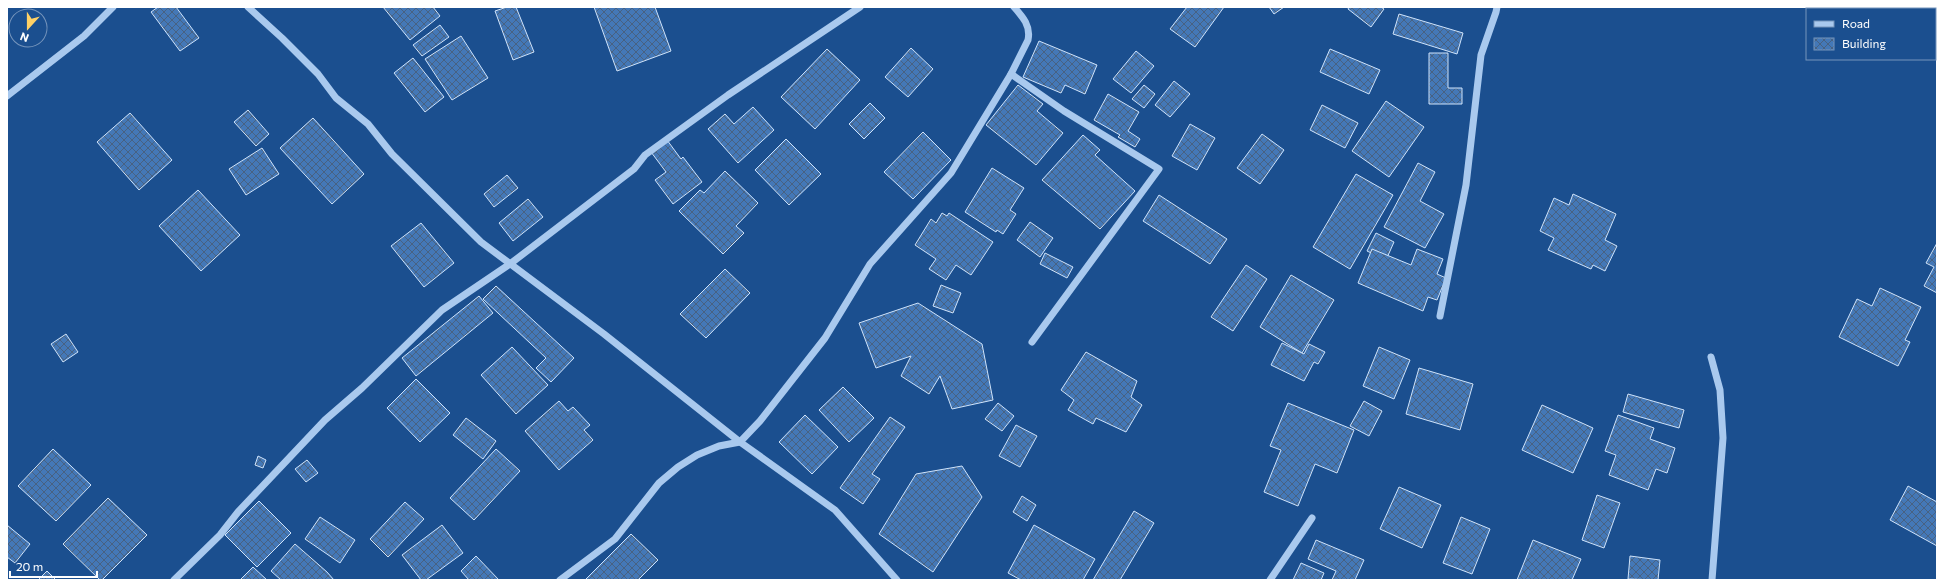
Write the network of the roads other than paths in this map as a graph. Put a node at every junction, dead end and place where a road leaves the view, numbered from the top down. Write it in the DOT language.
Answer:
graph roads {
  1 [pos="113,7"];
  2 [pos="248,7"];
  3 [pos="860,7"];
  4 [pos="1014,7"];
  5 [pos="1497,7"];
  6 [pos="1010,74"];
  7 [pos="7,96"];
  8 [pos="510,264"];
  9 [pos="1440,316"];
  10 [pos="1032,342"];
  11 [pos="1711,357"];
  12 [pos="740,442"];
  13 [pos="1312,518"];
  14 [pos="174,580"];
  15 [pos="560,580"];
  16 [pos="897,580"];
  17 [pos="1270,580"];
  18 [pos="1712,580"];
  1 -- 7 [label="street"];
  2 -- 8 [label="street"];
  3 -- 8 [label="street"];
  4 -- 6 [label="street"];
  5 -- 9 [label="street"];
  6 -- 10 [label="street"];
  6 -- 12 [label="street"];
  8 -- 12 [label="street"];
  8 -- 14 [label="street"];
  11 -- 18 [label="street"];
  12 -- 15 [label="street"];
  12 -- 16 [label="street"];
  13 -- 17 [label="street"];
}
